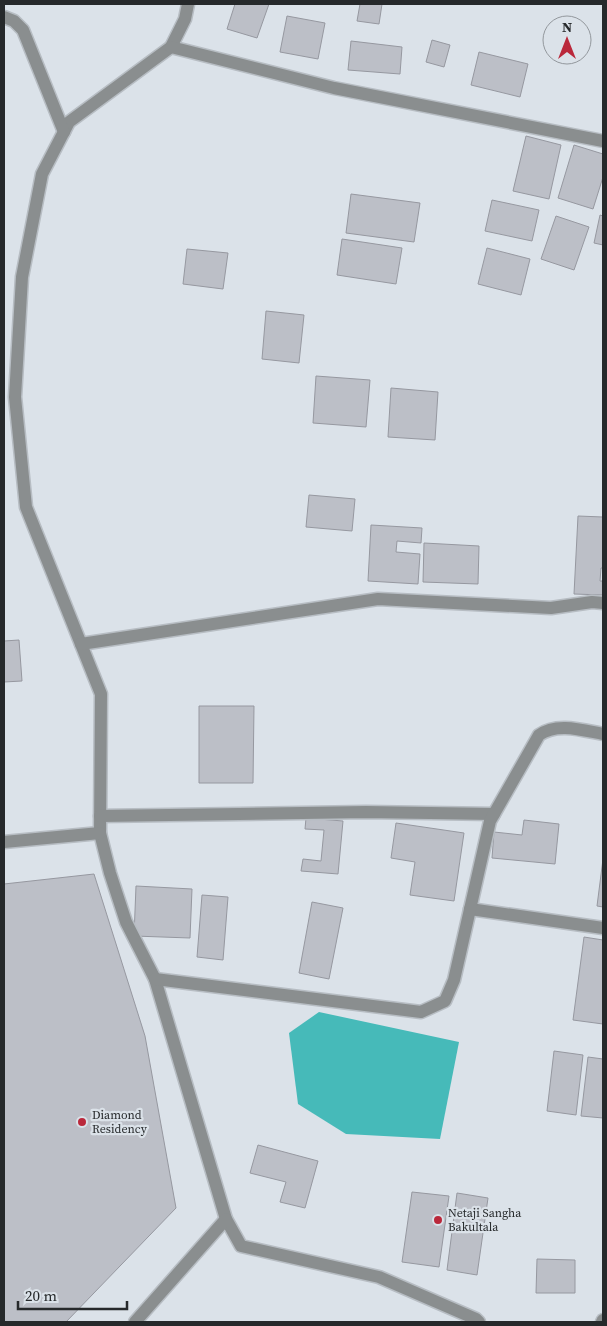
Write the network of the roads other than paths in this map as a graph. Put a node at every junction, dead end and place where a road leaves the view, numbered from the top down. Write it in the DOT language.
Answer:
graph roads {
  1 [pos="188,4"];
  2 [pos="4,17"];
  3 [pos="171,47"];
  4 [pos="64,132"];
  5 [pos="603,142"];
  6 [pos="603,604"];
  7 [pos="81,644"];
  8 [pos="603,734"];
  9 [pos="494,814"];
  10 [pos="100,816"];
  11 [pos="100,833"];
  12 [pos="4,842"];
  13 [pos="470,909"];
  14 [pos="603,928"];
  15 [pos="155,979"];
  16 [pos="226,1219"];
  17 [pos="135,1322"];
  18 [pos="479,1322"];
  1 -- 3 [label="street"];
  2 -- 4 [label="street"];
  3 -- 4 [label="street"];
  3 -- 5 [label="street"];
  4 -- 7 [label="street"];
  6 -- 7 [label="street"];
  7 -- 10 [label="street"];
  8 -- 9 [label="street"];
  9 -- 10 [label="street"];
  9 -- 13 [label="street"];
  10 -- 11 [label="street"];
  11 -- 12 [label="street"];
  11 -- 15 [label="street"];
  13 -- 14 [label="street"];
  13 -- 15 [label="street"];
  15 -- 16 [label="street"];
  16 -- 17 [label="street"];
  16 -- 18 [label="street"];
}
